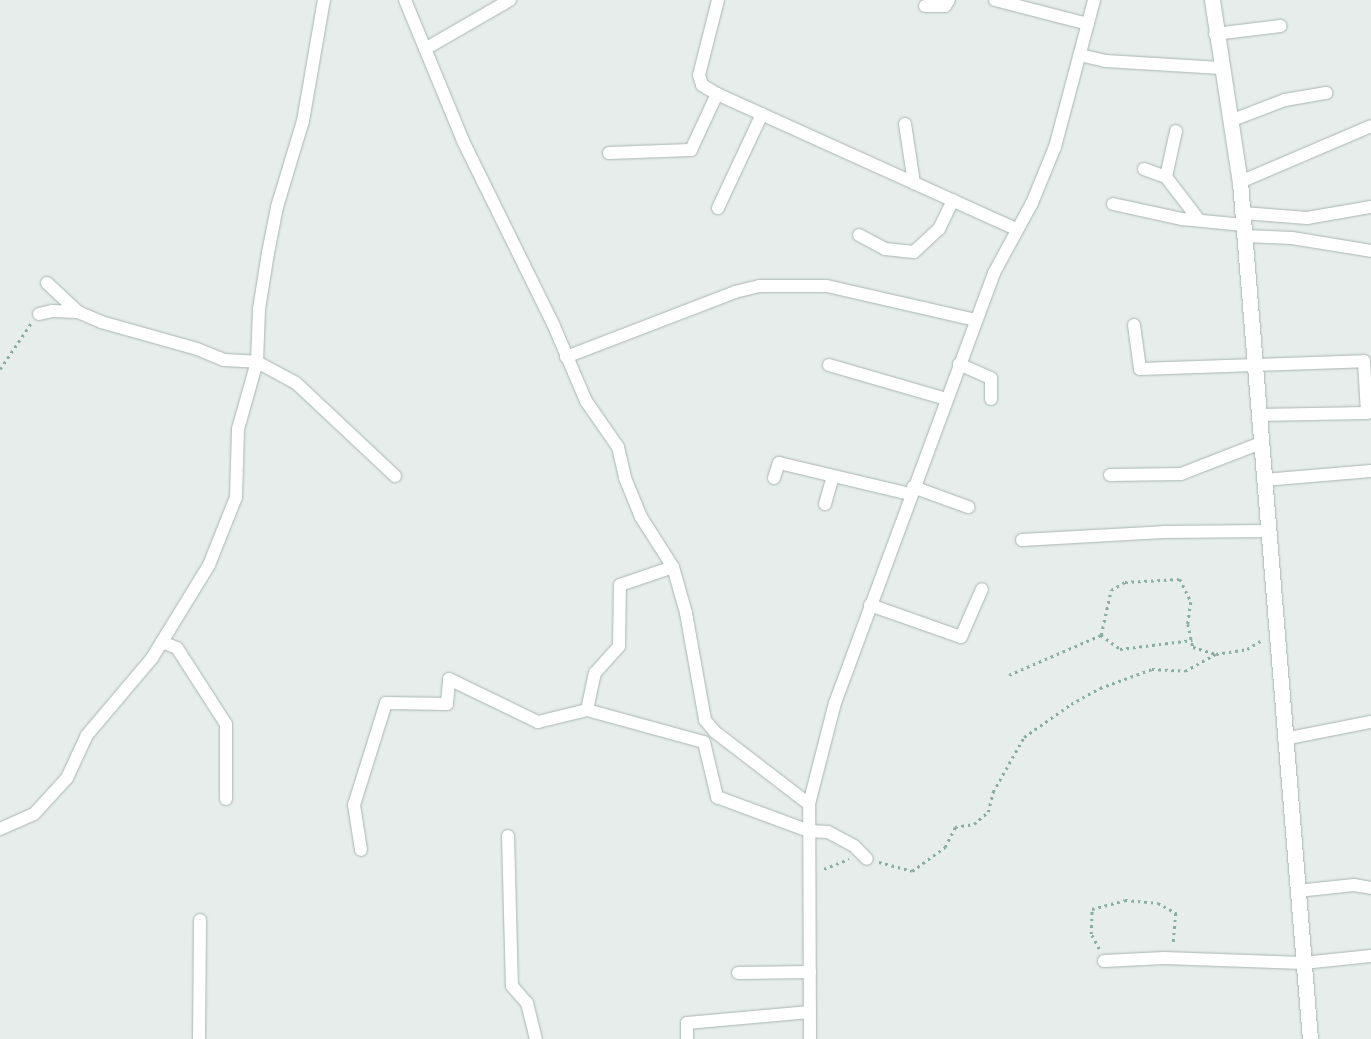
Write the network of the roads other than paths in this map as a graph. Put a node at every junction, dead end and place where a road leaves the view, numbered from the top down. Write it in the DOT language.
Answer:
graph roads {
  1 [pos="324,0"];
  2 [pos="405,0"];
  3 [pos="510,0"];
  4 [pos="718,0"];
  5 [pos="949,0"];
  6 [pos="995,0"];
  7 [pos="1094,0"];
  8 [pos="1212,0"];
  9 [pos="925,6"];
  10 [pos="1088,24"];
  11 [pos="1281,26"];
  12 [pos="1215,34"];
  13 [pos="425,49"];
  14 [pos="1080,55"];
  15 [pos="1220,68"];
  16 [pos="1326,93"];
  17 [pos="717,94"];
  18 [pos="762,114"];
  19 [pos="1230,121"];
  20 [pos="906,124"];
  21 [pos="1371,126"];
  22 [pos="1176,132"];
  23 [pos="609,154"];
  24 [pos="1144,169"];
  25 [pos="1166,177"];
  26 [pos="1240,182"];
  27 [pos="914,183"];
  28 [pos="953,200"];
  29 [pos="1113,204"];
  30 [pos="1371,207"];
  31 [pos="718,208"];
  32 [pos="1199,220"];
  33 [pos="1244,225"];
  34 [pos="1016,229"];
  35 [pos="859,235"];
  36 [pos="1371,251"];
  37 [pos="47,283"];
  38 [pos="78,312"];
  39 [pos="39,314"];
  40 [pos="976,320"];
  41 [pos="1134,325"];
  42 [pos="566,357"];
  43 [pos="257,362"];
  44 [pos="1254,363"];
  45 [pos="959,364"];
  46 [pos="828,365"];
  47 [pos="946,399"];
  48 [pos="991,399"];
  49 [pos="1258,414"];
  50 [pos="1261,443"];
  51 [pos="1371,471"];
  52 [pos="1110,475"];
  53 [pos="395,476"];
  54 [pos="832,476"];
  55 [pos="774,478"];
  56 [pos="1264,480"];
  57 [pos="911,491"];
  58 [pos="825,504"];
  59 [pos="968,507"];
  60 [pos="1268,531"];
  61 [pos="1022,540"];
  62 [pos="673,567"];
  63 [pos="982,589"];
  64 [pos="870,605"];
  65 [pos="162,642"];
  66 [pos="587,710"];
  67 [pos="1371,722"];
  68 [pos="1284,739"];
  69 [pos="226,799"];
  70 [pos="809,804"];
  71 [pos="0,829"];
  72 [pos="809,831"];
  73 [pos="508,836"];
  74 [pos="361,850"];
  75 [pos="867,858"];
  76 [pos="1371,888"];
  77 [pos="1297,891"];
  78 [pos="200,920"];
  79 [pos="1371,956"];
  80 [pos="1104,961"];
  81 [pos="1303,963"];
  82 [pos="810,972"];
  83 [pos="738,973"];
  84 [pos="810,1012"];
  85 [pos="200,1039"];
  86 [pos="536,1039"];
  87 [pos="688,1039"];
  88 [pos="810,1039"];
  89 [pos="1310,1039"];
  1 -- 43 [label="street"];
  2 -- 13 [label="street"];
  3 -- 13 [label="street"];
  4 -- 17 [label="street"];
  5 -- 9 [label="street"];
  6 -- 10 [label="street"];
  7 -- 10 [label="street"];
  8 -- 12 [label="main road"];
  10 -- 14 [label="street"];
  11 -- 12 [label="street"];
  12 -- 15 [label="main road"];
  13 -- 42 [label="street"];
  14 -- 15 [label="street"];
  14 -- 34 [label="street"];
  15 -- 19 [label="main road"];
  16 -- 19 [label="street"];
  17 -- 18 [label="street"];
  17 -- 23 [label="street"];
  18 -- 27 [label="street"];
  18 -- 31 [label="street"];
  19 -- 26 [label="main road"];
  20 -- 27 [label="street"];
  21 -- 26 [label="street"];
  22 -- 25 [label="street"];
  24 -- 25 [label="street"];
  25 -- 32 [label="street"];
  26 -- 33 [label="main road"];
  27 -- 28 [label="street"];
  28 -- 34 [label="street"];
  28 -- 35 [label="street"];
  29 -- 32 [label="street"];
  30 -- 33 [label="street"];
  32 -- 33 [label="street"];
  33 -- 36 [label="street"];
  33 -- 44 [label="main road"];
  34 -- 40 [label="street"];
  37 -- 38 [label="street"];
  38 -- 39 [label="street"];
  38 -- 43 [label="street"];
  40 -- 42 [label="street"];
  40 -- 45 [label="street"];
  41 -- 44 [label="street"];
  42 -- 62 [label="street"];
  43 -- 53 [label="street"];
  43 -- 65 [label="street"];
  44 -- 49 [label="main road"];
  44 -- 49 [label="street"];
  45 -- 47 [label="street"];
  45 -- 48 [label="street"];
  46 -- 47 [label="street"];
  47 -- 57 [label="street"];
  49 -- 50 [label="main road"];
  50 -- 52 [label="street"];
  50 -- 56 [label="main road"];
  51 -- 56 [label="street"];
  54 -- 55 [label="street"];
  54 -- 57 [label="street"];
  54 -- 58 [label="street"];
  56 -- 60 [label="main road"];
  57 -- 59 [label="street"];
  57 -- 64 [label="street"];
  60 -- 61 [label="street"];
  60 -- 68 [label="main road"];
  62 -- 66 [label="street"];
  62 -- 70 [label="street"];
  63 -- 64 [label="street"];
  64 -- 70 [label="street"];
  65 -- 69 [label="street"];
  65 -- 71 [label="street"];
  66 -- 72 [label="street"];
  66 -- 74 [label="street"];
  67 -- 68 [label="street"];
  68 -- 77 [label="main road"];
  70 -- 72 [label="street"];
  72 -- 75 [label="street"];
  72 -- 82 [label="street"];
  73 -- 86 [label="street"];
  76 -- 77 [label="street"];
  77 -- 81 [label="main road"];
  78 -- 85 [label="street"];
  79 -- 81 [label="street"];
  80 -- 81 [label="street"];
  81 -- 89 [label="main road"];
  82 -- 83 [label="street"];
  82 -- 84 [label="street"];
  84 -- 87 [label="street"];
  84 -- 88 [label="street"];
}
